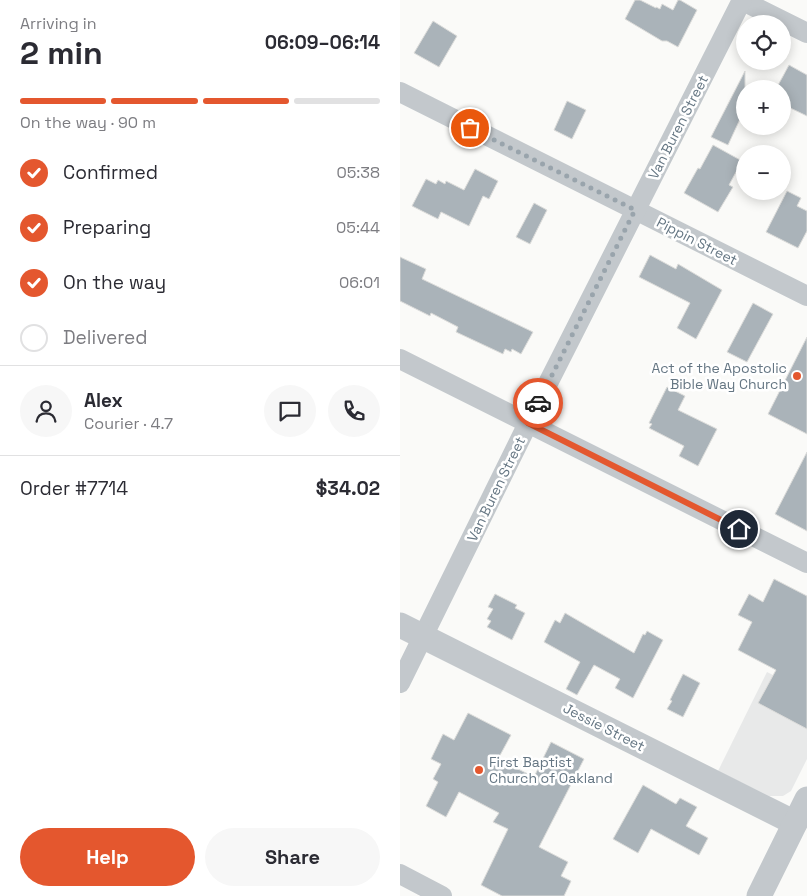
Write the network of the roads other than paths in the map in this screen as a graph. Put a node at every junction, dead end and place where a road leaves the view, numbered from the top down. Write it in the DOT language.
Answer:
graph roads {
  1 [pos="741,0"];
  2 [pos="807,33"];
  3 [pos="400,92"];
  4 [pos="635,210"];
  5 [pos="807,296"];
  6 [pos="400,360"];
  7 [pos="528,423"];
  8 [pos="807,563"];
  9 [pos="400,625"];
  10 [pos="424,637"];
  11 [pos="400,683"];
  12 [pos="807,799"];
  13 [pos="801,826"];
  14 [pos="400,874"];
  15 [pos="442,896"];
  16 [pos="759,896"];
  1 -- 2 [label="street"];
  1 -- 4 [label="street, Van Buren Street"];
  3 -- 4 [label="street, Pippin Street"];
  4 -- 5 [label="street, Pippin Street"];
  4 -- 7 [label="street, Van Buren Street"];
  6 -- 7 [label="street"];
  7 -- 8 [label="street"];
  7 -- 10 [label="street, Van Buren Street"];
  9 -- 10 [label="street, Jessie Street"];
  10 -- 11 [label="street, Van Buren Street"];
  10 -- 13 [label="street, Jessie Street"];
  12 -- 13 [label="street"];
  13 -- 16 [label="street"];
  14 -- 15 [label="street"];
}
